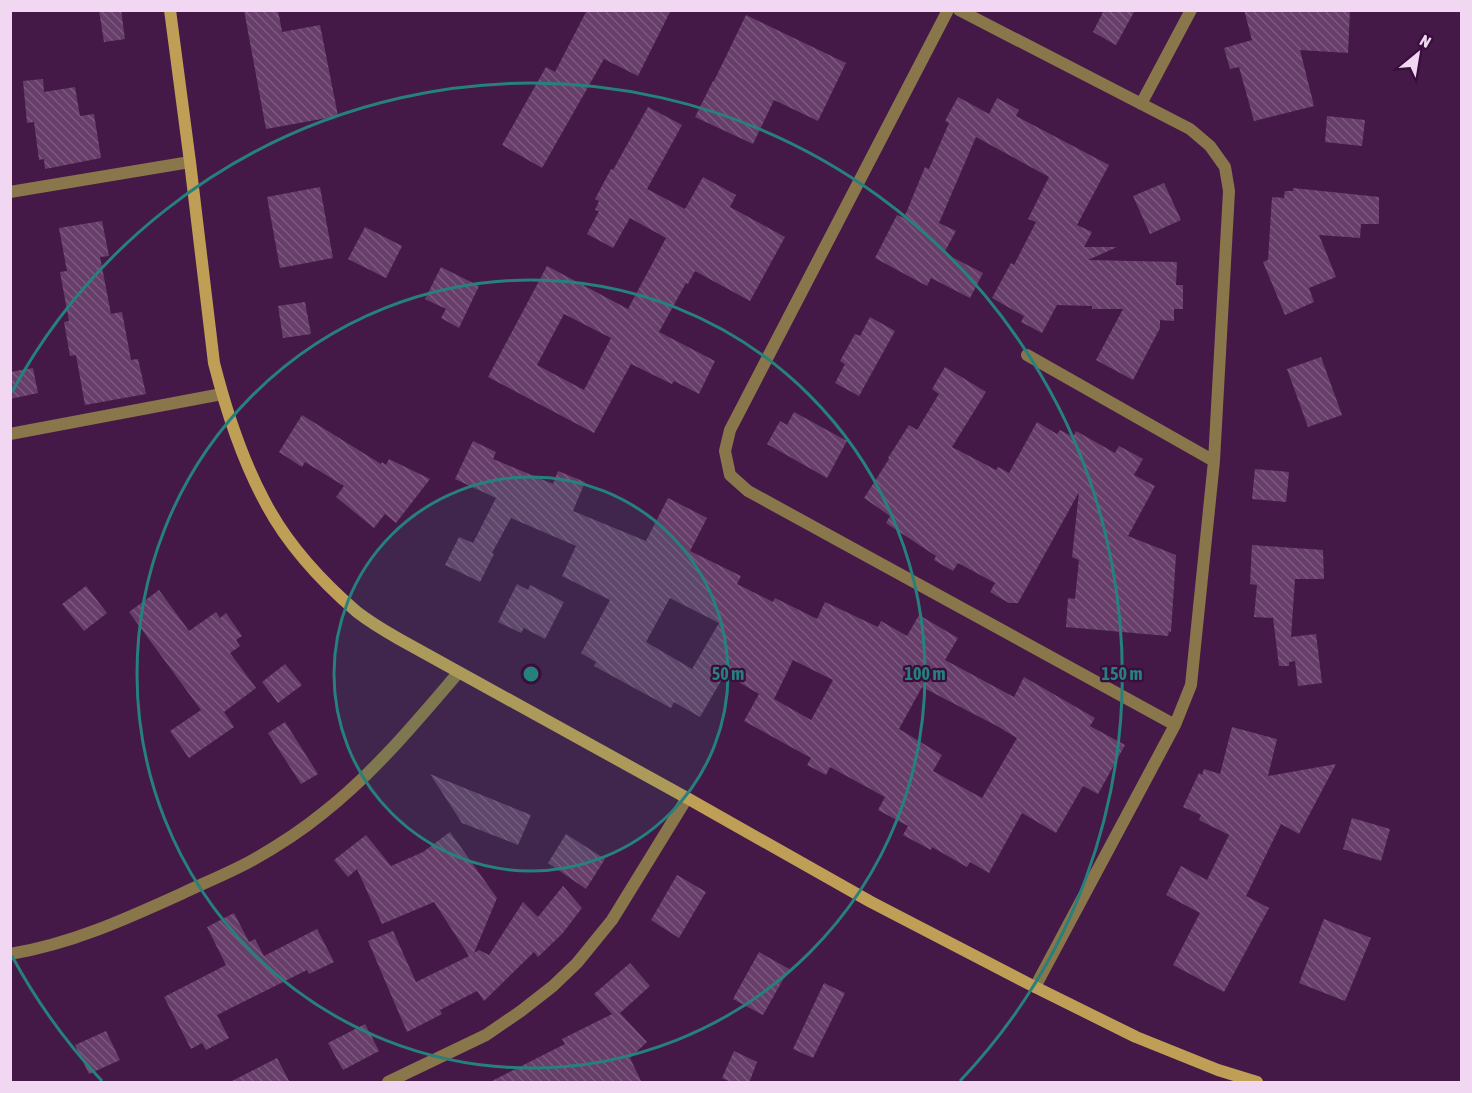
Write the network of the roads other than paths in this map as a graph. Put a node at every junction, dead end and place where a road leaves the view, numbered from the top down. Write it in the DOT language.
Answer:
graph roads {
  1 [pos="170,10"];
  2 [pos="948,10"];
  3 [pos="959,10"];
  4 [pos="1191,10"];
  5 [pos="1141,104"];
  6 [pos="190,162"];
  7 [pos="10,192"];
  8 [pos="1027,355"];
  9 [pos="222,394"];
  10 [pos="10,434"];
  11 [pos="1214,461"];
  12 [pos="458,673"];
  13 [pos="1175,725"];
  14 [pos="687,798"];
  15 [pos="10,954"];
  16 [pos="1035,987"];
  17 [pos="388,1083"];
  18 [pos="1257,1083"];
  1 -- 6 [label="street"];
  2 -- 13 [label="street"];
  3 -- 5 [label="street"];
  4 -- 5 [label="street"];
  5 -- 11 [label="street"];
  6 -- 7 [label="street"];
  6 -- 9 [label="street"];
  8 -- 11 [label="street"];
  9 -- 10 [label="street"];
  9 -- 12 [label="street"];
  11 -- 13 [label="street"];
  12 -- 14 [label="street"];
  12 -- 15 [label="street"];
  13 -- 16 [label="street"];
  14 -- 16 [label="street"];
  14 -- 17 [label="street"];
  16 -- 18 [label="street"];
}
